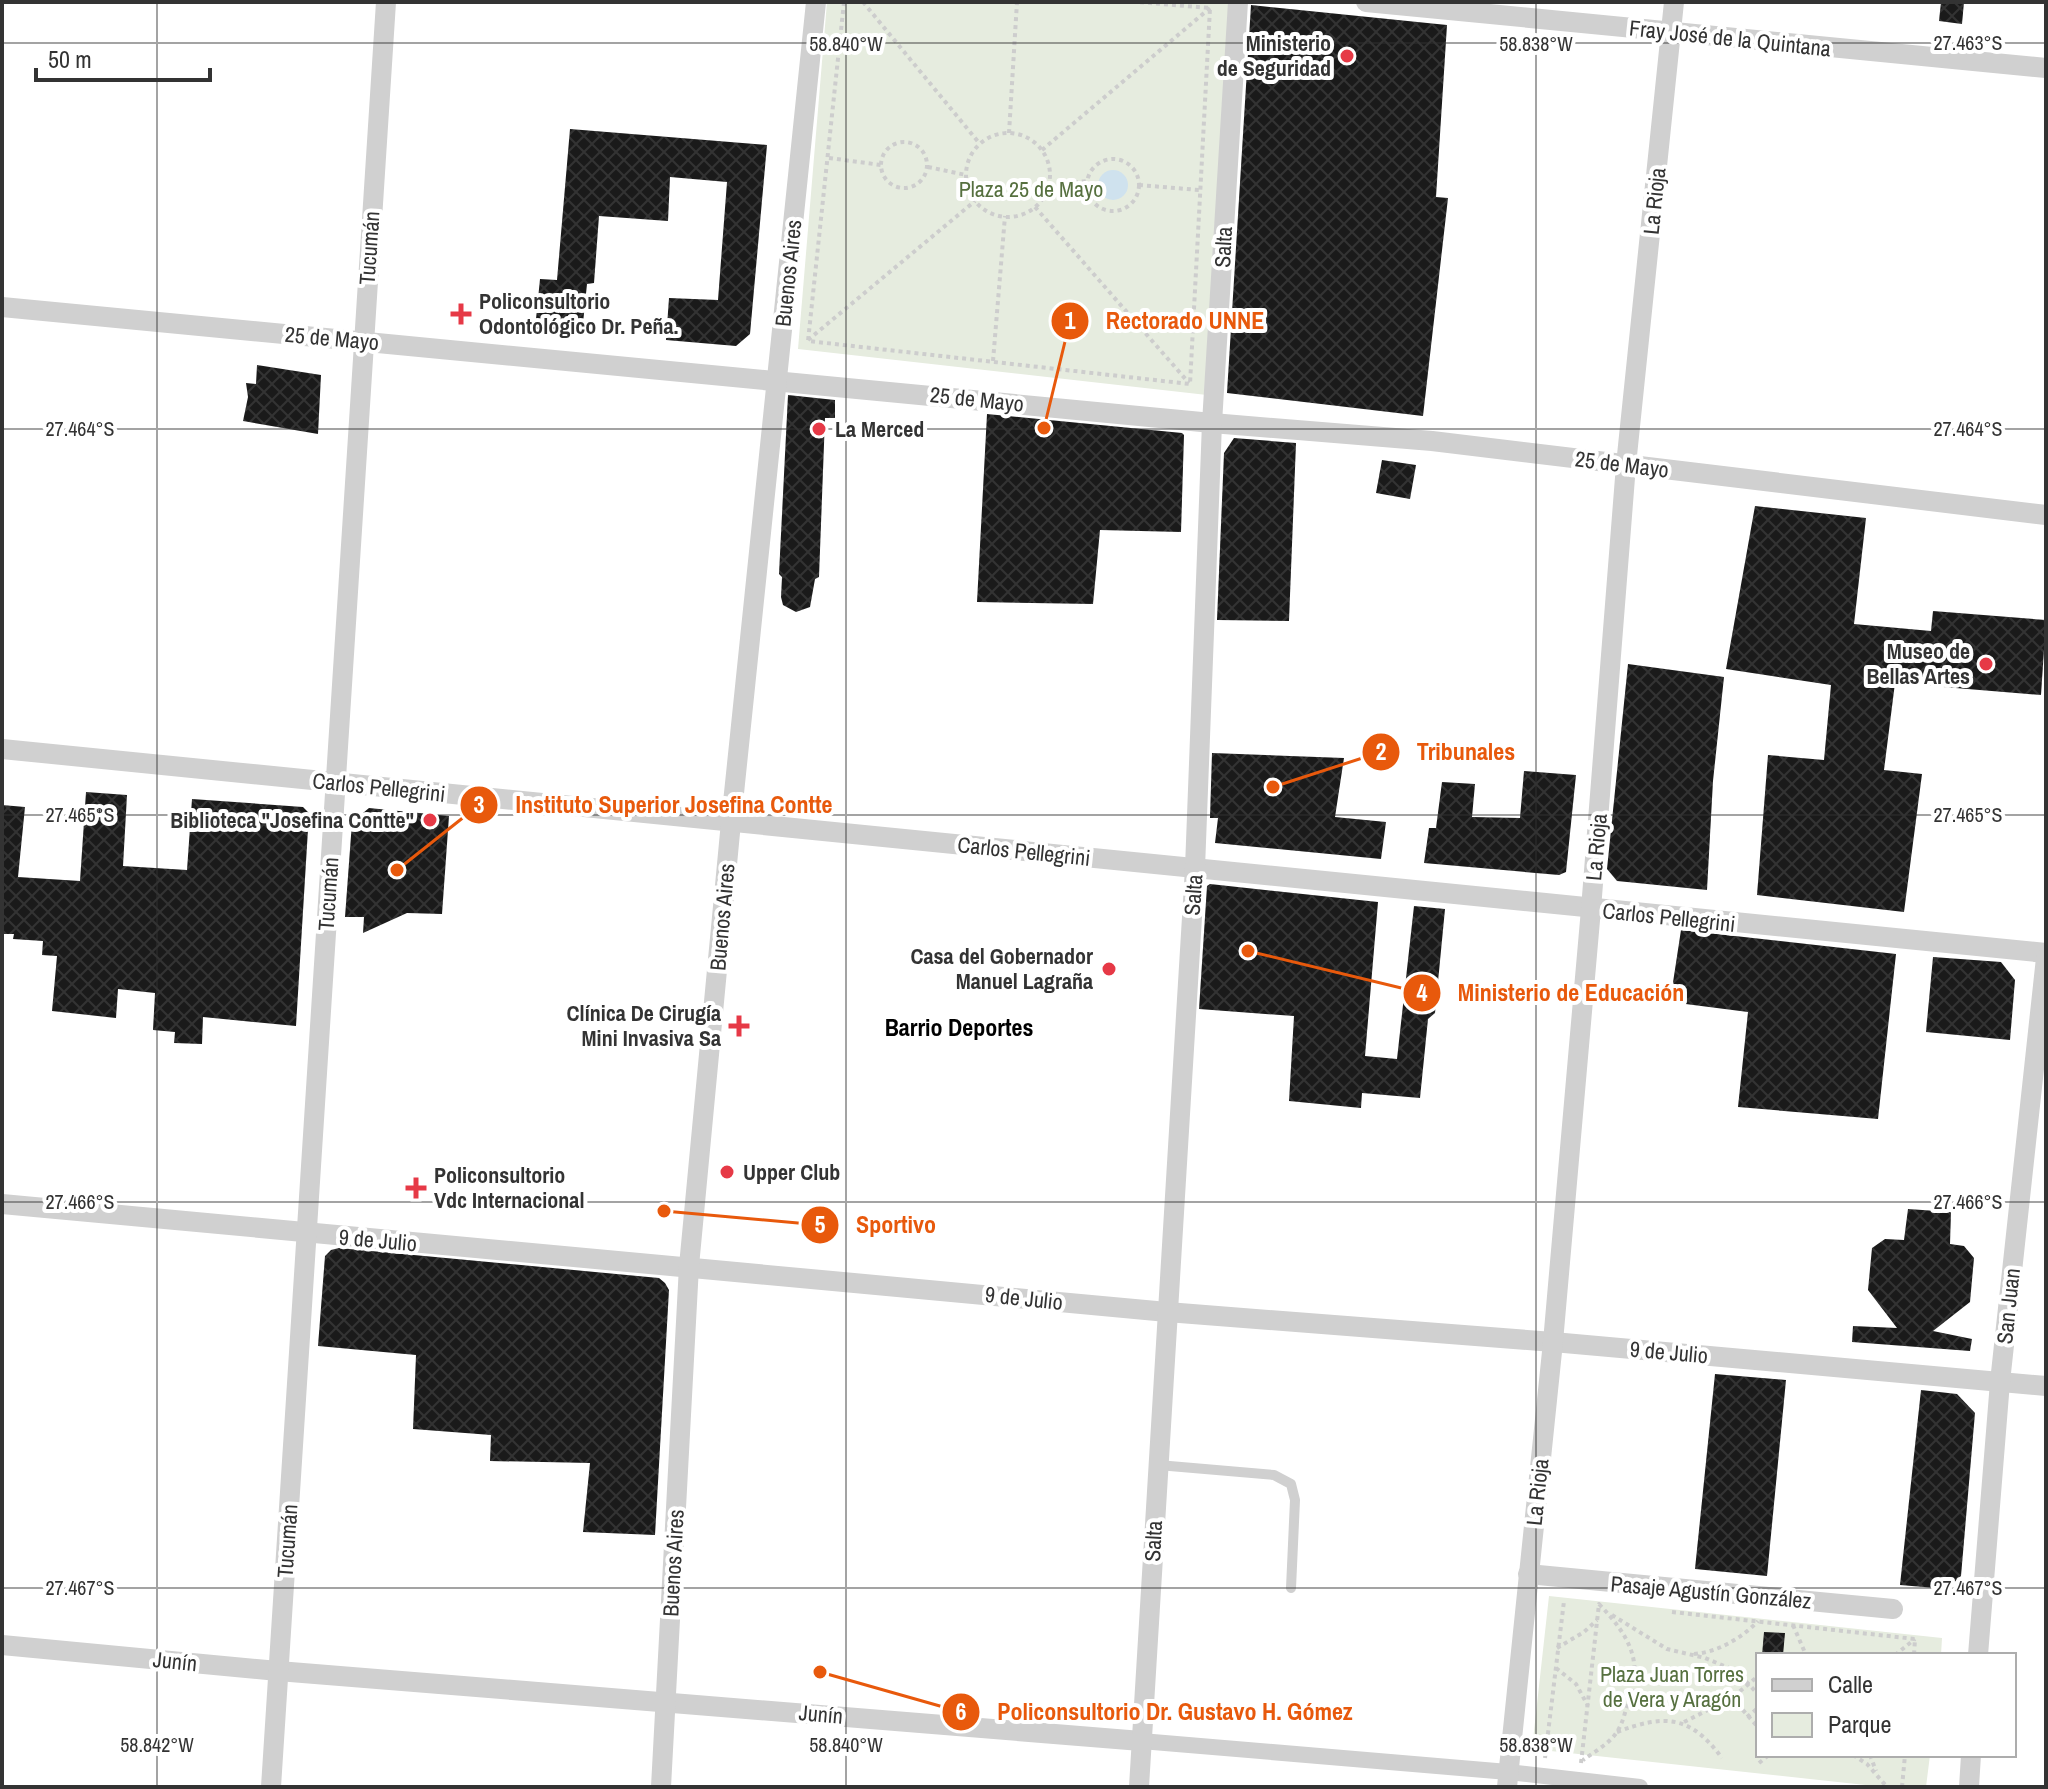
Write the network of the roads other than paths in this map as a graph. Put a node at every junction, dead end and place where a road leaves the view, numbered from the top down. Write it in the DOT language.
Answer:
graph roads {
  1 [pos="386,2"];
  2 [pos="816,2"];
  3 [pos="1238,2"];
  4 [pos="1366,2"];
  5 [pos="1674,2"];
  6 [pos="1672,33"];
  7 [pos="2046,68"];
  8 [pos="2,307"];
  9 [pos="363,341"];
  10 [pos="777,380"];
  11 [pos="1212,423"];
  12 [pos="1626,465"];
  13 [pos="2046,515"];
  14 [pos="2,749"];
  15 [pos="335,783"];
  16 [pos="731,822"];
  17 [pos="1195,868"];
  18 [pos="1591,909"];
  19 [pos="2046,956"];
  20 [pos="2,1204"];
  21 [pos="307,1234"];
  22 [pos="689,1266"];
  23 [pos="1167,1312"];
  24 [pos="1553,1342"];
  25 [pos="2000,1382"];
  26 [pos="2046,1386"];
  27 [pos="1158,1465"];
  28 [pos="1528,1574"];
  29 [pos="1291,1588"];
  30 [pos="1893,1609"];
  31 [pos="2,1645"];
  32 [pos="1978,1653"];
  33 [pos="278,1671"];
  34 [pos="665,1701"];
  35 [pos="1141,1741"];
  36 [pos="1971,1757"];
  37 [pos="1508,1779"];
  38 [pos="271,1787"];
  39 [pos="661,1787"];
  40 [pos="1139,1787"];
  41 [pos="1640,1787"];
  42 [pos="1969,1787"];
  1 -- 9 [label="street, Tucumán"];
  2 -- 10 [label="street, Buenos Aires"];
  3 -- 11 [label="street, Salta"];
  4 -- 6 [label="street, Fray José de la Quintana"];
  5 -- 6 [label="street, La Rioja"];
  6 -- 7 [label="street, Fray José de la Quintana"];
  6 -- 12 [label="street, La Rioja"];
  8 -- 9 [label="street, 25 de Mayo"];
  9 -- 10 [label="street, 25 de Mayo"];
  9 -- 15 [label="street, Tucumán"];
  10 -- 11 [label="street, 25 de Mayo"];
  10 -- 16 [label="street, Buenos Aires"];
  11 -- 12 [label="street, 25 de Mayo"];
  11 -- 17 [label="street, Salta"];
  12 -- 13 [label="street, 25 de Mayo"];
  12 -- 18 [label="street, La Rioja"];
  14 -- 15 [label="street, Carlos Pellegrini"];
  15 -- 16 [label="street, Carlos Pellegrini"];
  15 -- 21 [label="street, Tucumán"];
  16 -- 17 [label="street, Carlos Pellegrini"];
  16 -- 22 [label="street, Buenos Aires"];
  17 -- 18 [label="street, Carlos Pellegrini"];
  17 -- 23 [label="street, Salta"];
  18 -- 19 [label="street, Carlos Pellegrini"];
  18 -- 24 [label="street, La Rioja"];
  19 -- 25 [label="street, San Juan"];
  20 -- 21 [label="street, 9 de Julio"];
  21 -- 22 [label="street, 9 de Julio"];
  21 -- 33 [label="street, Tucumán"];
  22 -- 23 [label="street, 9 de Julio"];
  22 -- 34 [label="street, Buenos Aires"];
  23 -- 24 [label="street, 9 de Julio"];
  23 -- 27 [label="street, Salta"];
  24 -- 25 [label="street, 9 de Julio"];
  24 -- 28 [label="street, La Rioja"];
  25 -- 26 [label="street, 9 de Julio"];
  25 -- 32 [label="street, San Juan"];
  27 -- 29 [label="lane"];
  27 -- 35 [label="street, Salta"];
  28 -- 30 [label="street, Pasaje Agustín González"];
  28 -- 37 [label="street, La Rioja"];
  31 -- 33 [label="street, Junín"];
  33 -- 34 [label="street, Junín"];
  33 -- 38 [label="street, Tucumán"];
  34 -- 35 [label="street, Junín"];
  34 -- 39 [label="street, Buenos Aires"];
  35 -- 37 [label="street, Junín"];
  35 -- 40 [label="street, Salta"];
  36 -- 42 [label="street"];
  37 -- 41 [label="street, Junín"];
}
